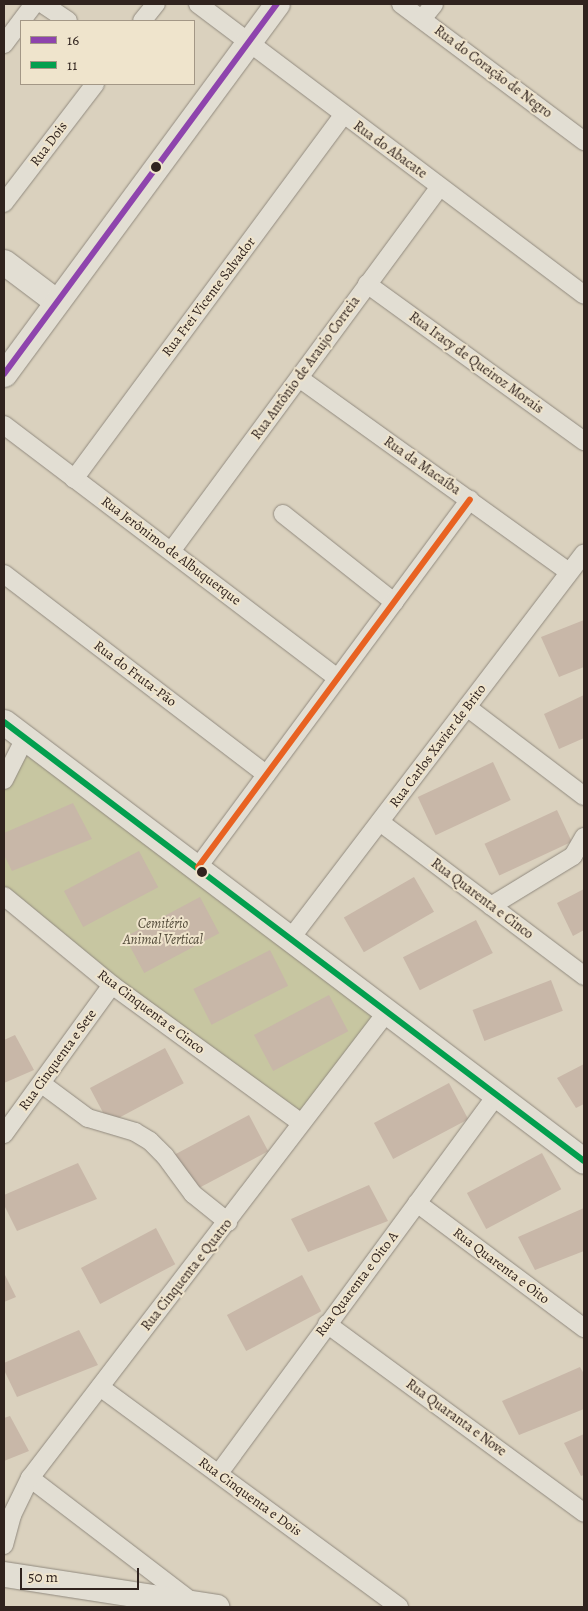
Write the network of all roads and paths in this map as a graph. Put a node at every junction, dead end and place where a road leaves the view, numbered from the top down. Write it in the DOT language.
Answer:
graph roads {
  1 [pos="34,4"];
  2 [pos="43,4"];
  3 [pos="156,4"];
  4 [pos="198,4"];
  5 [pos="277,4"];
  6 [pos="401,4"];
  7 [pos="434,4"];
  8 [pos="422,19"];
  9 [pos="22,20"];
  10 [pos="67,20"];
  11 [pos="143,20"];
  12 [pos="20,23"];
  13 [pos="248,43"];
  14 [pos="4,44"];
  15 [pos="94,85"];
  16 [pos="343,116"];
  17 [pos="584,141"];
  18 [pos="440,187"];
  19 [pos="4,203"];
  20 [pos="4,262"];
  21 [pos="367,284"];
  22 [pos="584,295"];
  23 [pos="57,302"];
  24 [pos="4,374"];
  25 [pos="299,378"];
  26 [pos="4,425"];
  27 [pos="584,441"];
  28 [pos="74,479"];
  29 [pos="470,500"];
  30 [pos="283,514"];
  31 [pos="172,550"];
  32 [pos="584,554"];
  33 [pos="569,572"];
  34 [pos="4,574"];
  35 [pos="394,602"];
  36 [pos="337,678"];
  37 [pos="467,707"];
  38 [pos="4,722"];
  39 [pos="25,738"];
  40 [pos="266,774"];
  41 [pos="4,780"];
  42 [pos="584,796"];
  43 [pos="380,822"];
  44 [pos="584,836"];
  45 [pos="198,867"];
  46 [pos="4,896"];
  47 [pos="491,906"];
  48 [pos="291,938"];
  49 [pos="584,976"];
  50 [pos="112,985"];
  51 [pos="386,1013"];
  52 [pos="42,1084"];
  53 [pos="496,1096"];
  54 [pos="301,1123"];
  55 [pos="4,1134"];
  56 [pos="584,1161"];
  57 [pos="417,1204"];
  58 [pos="228,1222"];
  59 [pos="327,1324"];
  60 [pos="584,1328"];
  61 [pos="100,1387"];
  62 [pos="219,1473"];
  63 [pos="30,1478"];
  64 [pos="584,1513"];
  65 [pos="4,1545"];
  66 [pos="4,1574"];
  67 [pos="162,1602"];
  68 [pos="205,1605"];
  69 [pos="399,1607"];
  1 -- 9 [label="street"];
  2 -- 10 [label="street"];
  3 -- 11 [label="street"];
  4 -- 13 [label="street, Rua do Abacate"];
  5 -- 13 [label="street"];
  6 -- 8 [label="street, Rua do Coração de Negro"];
  7 -- 8 [label="street"];
  8 -- 17 [label="street, Rua do Coração de Negro"];
  12 -- 14 [label="street"];
  13 -- 16 [label="street, Rua do Abacate"];
  13 -- 23 [label="street"];
  15 -- 19 [label="street, Rua Dois"];
  16 -- 18 [label="street, Rua do Abacate"];
  16 -- 28 [label="street, Rua Frei Vicente Salvador"];
  18 -- 21 [label="street, Rua Antônio de Araujo Correia"];
  18 -- 22 [label="street, Rua do Abacate"];
  20 -- 23 [label="street"];
  21 -- 25 [label="street, Rua Antônio de Araujo Correia"];
  21 -- 27 [label="street, Rua Iracy de Queiroz Morais"];
  23 -- 24 [label="street"];
  25 -- 29 [label="street, Rua da Macaíba"];
  25 -- 31 [label="street, Rua Antônio de Araujo Correia"];
  26 -- 28 [label="street, Rua Jerônimo de Albuquerque"];
  28 -- 31 [label="street, Rua Jerônimo de Albuquerque"];
  29 -- 33 [label="street, Rua da Macaíba"];
  29 -- 35 [label="street"];
  30 -- 35 [label="street"];
  31 -- 36 [label="street, Rua Jerônimo de Albuquerque"];
  32 -- 33 [label="street, Rua Carlos Xavier de Brito"];
  33 -- 37 [label="street, Rua Carlos Xavier de Brito"];
  34 -- 40 [label="street, Rua do Fruta-Pão"];
  35 -- 36 [label="street"];
  36 -- 40 [label="street"];
  37 -- 42 [label="street"];
  37 -- 43 [label="street, Rua Carlos Xavier de Brito"];
  38 -- 39 [label="street"];
  39 -- 41 [label="street"];
  39 -- 45 [label="street"];
  40 -- 45 [label="street"];
  43 -- 47 [label="street, Rua Quarenta e Cinco"];
  43 -- 48 [label="street, Rua Carlos Xavier de Brito"];
  44 -- 47 [label="street"];
  45 -- 48 [label="street"];
  46 -- 50 [label="street, Rua Cinquenta e Cinco"];
  47 -- 49 [label="street, Rua Quarenta e Cinco"];
  48 -- 51 [label="street"];
  50 -- 52 [label="street, Rua Cinquenta e Sete"];
  50 -- 54 [label="street, Rua Cinquenta e Cinco"];
  51 -- 53 [label="street"];
  51 -- 54 [label="street, Rua Cinquenta e Quatro"];
  52 -- 55 [label="street, Rua Cinquenta e Sete"];
  52 -- 58 [label="street"];
  53 -- 56 [label="street"];
  53 -- 57 [label="street, Rua Quarenta e Oito A"];
  54 -- 58 [label="street, Rua Cinquenta e Quatro"];
  57 -- 59 [label="street, Rua Quarenta e Oito A"];
  57 -- 60 [label="street, Rua Quarenta e Oito"];
  58 -- 61 [label="street, Rua Cinquenta e Quatro"];
  59 -- 62 [label="street, Rua Quarenta e Oito A"];
  59 -- 64 [label="street, Rua Quaranta e Nove"];
  61 -- 62 [label="street, Rua Cinquenta e Dois"];
  61 -- 63 [label="street, Rua Cinquenta e Quatro"];
  62 -- 69 [label="street, Rua Cinquenta e Dois"];
  63 -- 65 [label="street, Rua Cinquenta e Quatro"];
  63 -- 68 [label="street"];
  66 -- 67 [label="street"];
  67 -- 68 [label="street"];
}
